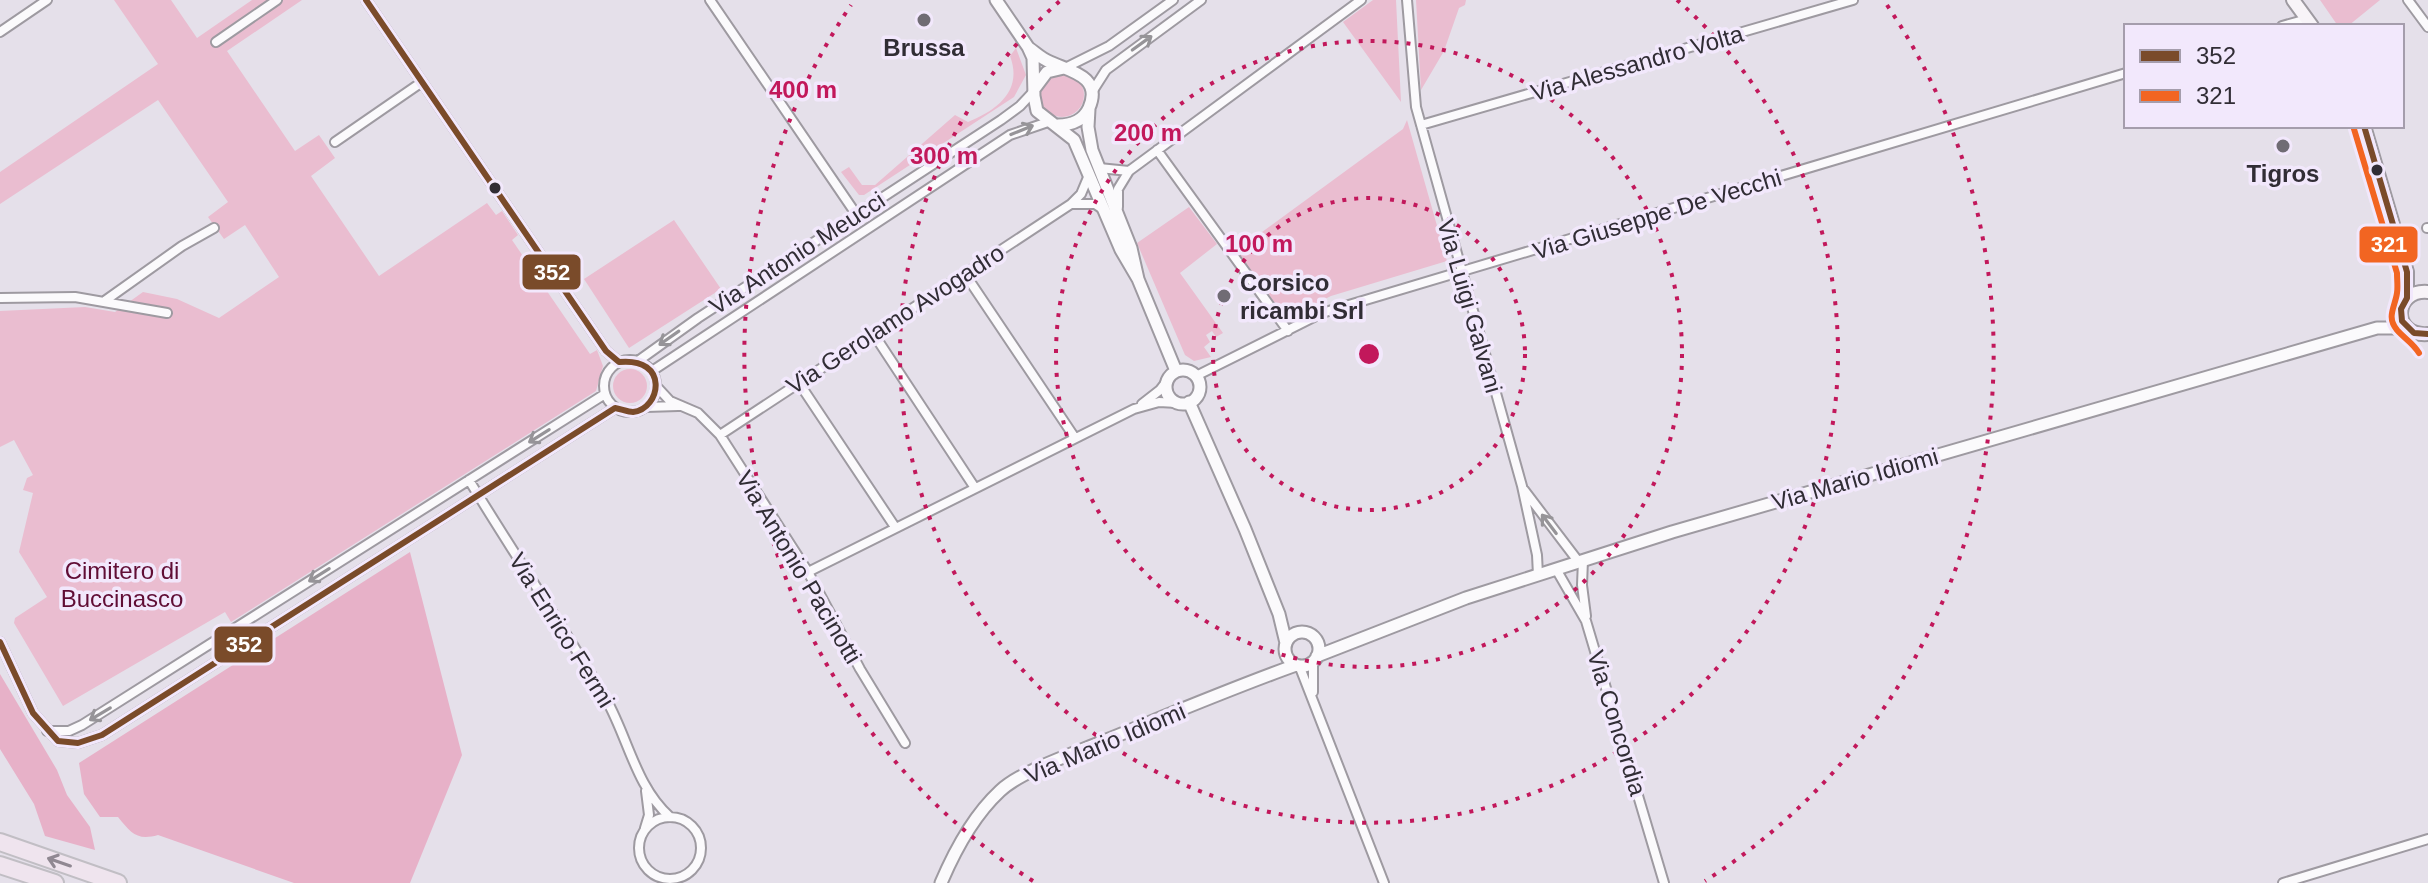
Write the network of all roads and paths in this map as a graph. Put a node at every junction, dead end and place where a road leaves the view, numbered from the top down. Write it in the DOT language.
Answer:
graph roads {
  1 [pos="47,0"];
  2 [pos="277,0"];
  3 [pos="366,0"];
  4 [pos="710,0"];
  5 [pos="996,0"];
  6 [pos="1173,0"];
  7 [pos="1201,0"];
  8 [pos="1361,0"];
  9 [pos="1407,0"];
  10 [pos="1853,0"];
  11 [pos="2293,0"];
  12 [pos="2408,0"];
  13 [pos="2310,22"];
  14 [pos="2428,27"];
  15 [pos="0,32"];
  16 [pos="216,42"];
  17 [pos="1028,47"];
  18 [pos="1065,68"];
  19 [pos="2124,74"];
  20 [pos="422,82"];
  21 [pos="1034,91"];
  22 [pos="1091,93"];
  23 [pos="1089,109"];
  24 [pos="1053,123"];
  25 [pos="1421,125"];
  26 [pos="2365,128"];
  27 [pos="335,142"];
  28 [pos="1157,150"];
  29 [pos="1094,171"];
  30 [pos="1129,171"];
  31 [pos="1071,204"];
  32 [pos="1104,210"];
  33 [pos="856,214"];
  34 [pos="1119,219"];
  35 [pos="214,228"];
  36 [pos="1460,272"];
  37 [pos="2407,272"];
  38 [pos="965,274"];
  39 [pos="1138,279"];
  40 [pos="2424,292"];
  41 [pos="0,298"];
  42 [pos="105,301"];
  43 [pos="2404,304"];
  44 [pos="167,313"];
  45 [pos="2377,328"];
  46 [pos="2406,328"];
  47 [pos="1288,331"];
  48 [pos="873,333"];
  49 [pos="2424,334"];
  50 [pos="2428,348"];
  51 [pos="606,351"];
  52 [pos="638,361"];
  53 [pos="619,362"];
  54 [pos="610,368"];
  55 [pos="652,371"];
  56 [pos="1171,376"];
  57 [pos="1196,376"];
  58 [pos="799,383"];
  59 [pos="657,387"];
  60 [pos="605,394"];
  61 [pos="1183,402"];
  62 [pos="678,406"];
  63 [pos="646,407"];
  64 [pos="615,408"];
  65 [pos="1134,409"];
  66 [pos="720,435"];
  67 [pos="1075,438"];
  68 [pos="469,480"];
  69 [pos="1522,486"];
  70 [pos="975,488"];
  71 [pos="478,495"];
  72 [pos="895,527"];
  73 [pos="1581,561"];
  74 [pos="1556,569"];
  75 [pos="808,572"];
  76 [pos="1538,575"];
  77 [pos="1279,614"];
  78 [pos="1586,621"];
  79 [pos="1302,632"];
  80 [pos="0,642"];
  81 [pos="1317,642"];
  82 [pos="1286,647"];
  83 [pos="1339,647"];
  84 [pos="1315,658"];
  85 [pos="1298,665"];
  86 [pos="1270,674"];
  87 [pos="1313,697"];
  88 [pos="47,731"];
  89 [pos="905,743"];
  90 [pos="645,786"];
  91 [pos="670,817"];
  92 [pos="644,830"];
  93 [pos="2428,839"];
  94 [pos="0,842"];
  95 [pos="0,865"];
  96 [pos="668,881"];
  97 [pos="55,883"];
  98 [pos="118,883"];
  99 [pos="941,883"];
  100 [pos="1384,883"];
  101 [pos="1664,883"];
  102 [pos="2283,883"];
  1 -- 15 [label="street"];
  2 -- 16 [label="street"];
  3 -- 20 [label="street"];
  4 -- 33 [label="street"];
  5 -- 17 [label="street"];
  6 -- 18 [label="street"];
  22 -- 7 [label="street, one-way"];
  8 -- 28 [label="street"];
  9 -- 25 [label="street, Via Luigi Galvani"];
  10 -- 25 [label="street, Via Alessandro Volta"];
  11 -- 13 [label="main road"];
  12 -- 14 [label="street"];
  17 -- 18 [label="street"];
  17 -- 21 [label="street"];
  18 -- 21 [label="street"];
  18 -- 22 [label="street"];
  19 -- 36 [label="street, Via Giuseppe De Vecchi"];
  20 -- 27 [label="street"];
  20 -- 51 [label="street"];
  21 -- 24 [label="street"];
  21 -- 33 [label="street, Via Antonio Meucci"];
  22 -- 23 [label="street"];
  23 -- 24 [label="street"];
  23 -- 29 [label="street"];
  24 -- 29 [label="street"];
  55 -- 24 [label="street, Via Antonio Meucci, one-way"];
  25 -- 36 [label="street, Via Luigi Galvani"];
  26 -- 37 [label="main road"];
  28 -- 30 [label="street"];
  28 -- 47 [label="street"];
  29 -- 30 [label="street"];
  29 -- 31 [label="street, Via Gerolamo Avogadro"];
  29 -- 32 [label="street"];
  29 -- 34 [label="street"];
  30 -- 34 [label="street"];
  31 -- 32 [label="street"];
  31 -- 38 [label="street, Via Gerolamo Avogadro"];
  32 -- 39 [label="street"];
  33 -- 52 [label="street, Via Antonio Meucci, one-way"];
  34 -- 39 [label="street"];
  35 -- 42 [label="street"];
  36 -- 47 [label="street, Via Giuseppe De Vecchi"];
  36 -- 69 [label="street, Via Luigi Galvani"];
  37 -- 40 [label="main road"];
  37 -- 43 [label="main road"];
  38 -- 48 [label="street, Via Gerolamo Avogadro"];
  38 -- 67 [label="street"];
  39 -- 56 [label="street"];
  40 -- 43 [label="main road"];
  41 -- 42 [label="street"];
  42 -- 44 [label="street"];
  43 -- 45 [label="street, Via Mario Idiomi"];
  43 -- 46 [label="main road"];
  45 -- 46 [label="street, Via Mario Idiomi"];
  45 -- 73 [label="street, Via Mario Idiomi"];
  46 -- 49 [label="main road"];
  47 -- 57 [label="street, Via Giuseppe De Vecchi"];
  48 -- 58 [label="street, Via Gerolamo Avogadro"];
  48 -- 70 [label="street"];
  49 -- 50 [label="main road"];
  51 -- 53 [label="street"];
  51 -- 54 [label="street"];
  52 -- 53 [label="street"];
  52 -- 55 [label="street"];
  53 -- 54 [label="street"];
  54 -- 60 [label="street"];
  55 -- 59 [label="street"];
  56 -- 57 [label="street"];
  56 -- 61 [label="street"];
  56 -- 65 [label="street"];
  57 -- 61 [label="street"];
  58 -- 66 [label="street, Via Gerolamo Avogadro"];
  58 -- 72 [label="street"];
  59 -- 62 [label="street, Via Antonio Pacinotti"];
  59 -- 63 [label="street"];
  60 -- 64 [label="street"];
  60 -- 68 [label="street, one-way"];
  61 -- 65 [label="street"];
  61 -- 77 [label="street"];
  62 -- 63 [label="street"];
  62 -- 66 [label="street, Via Antonio Pacinotti"];
  63 -- 64 [label="street"];
  64 -- 71 [label="street"];
  65 -- 67 [label="street"];
  66 -- 75 [label="street, Via Antonio Pacinotti"];
  67 -- 70 [label="street"];
  68 -- 71 [label="street, Via Enrico Fermi"];
  68 -- 88 [label="street, one-way"];
  73 -- 69 [label="street, Via Luigi Galvani, one-way"];
  69 -- 76 [label="street, Via Luigi Galvani"];
  70 -- 72 [label="street"];
  71 -- 88 [label="street"];
  71 -- 90 [label="street, Via Enrico Fermi"];
  72 -- 75 [label="street"];
  73 -- 74 [label="street, Via Mario Idiomi"];
  73 -- 78 [label="street"];
  74 -- 76 [label="street, Via Mario Idiomi"];
  74 -- 78 [label="street, Via Concordia"];
  75 -- 89 [label="street, Via Antonio Pacinotti"];
  76 -- 83 [label="street, Via Mario Idiomi"];
  77 -- 79 [label="street"];
  77 -- 82 [label="street"];
  78 -- 101 [label="street, Via Concordia"];
  79 -- 81 [label="street"];
  79 -- 82 [label="street"];
  80 -- 88 [label="street"];
  81 -- 83 [label="street"];
  81 -- 84 [label="street"];
  82 -- 85 [label="street"];
  82 -- 86 [label="street"];
  83 -- 84 [label="street, Via Mario Idiomi"];
  84 -- 85 [label="street"];
  84 -- 87 [label="street"];
  85 -- 86 [label="street, Via Mario Idiomi"];
  85 -- 87 [label="street"];
  86 -- 99 [label="street, Via Mario Idiomi"];
  87 -- 100 [label="street"];
  90 -- 91 [label="street"];
  90 -- 92 [label="street"];
  91 -- 92 [label="street"];
  91 -- 96 [label="street"];
  92 -- 96 [label="street"];
  93 -- 102 [label="street"];
  98 -- 94 [label="highway, one-way"];
  95 -- 97 [label="highway"];
}
